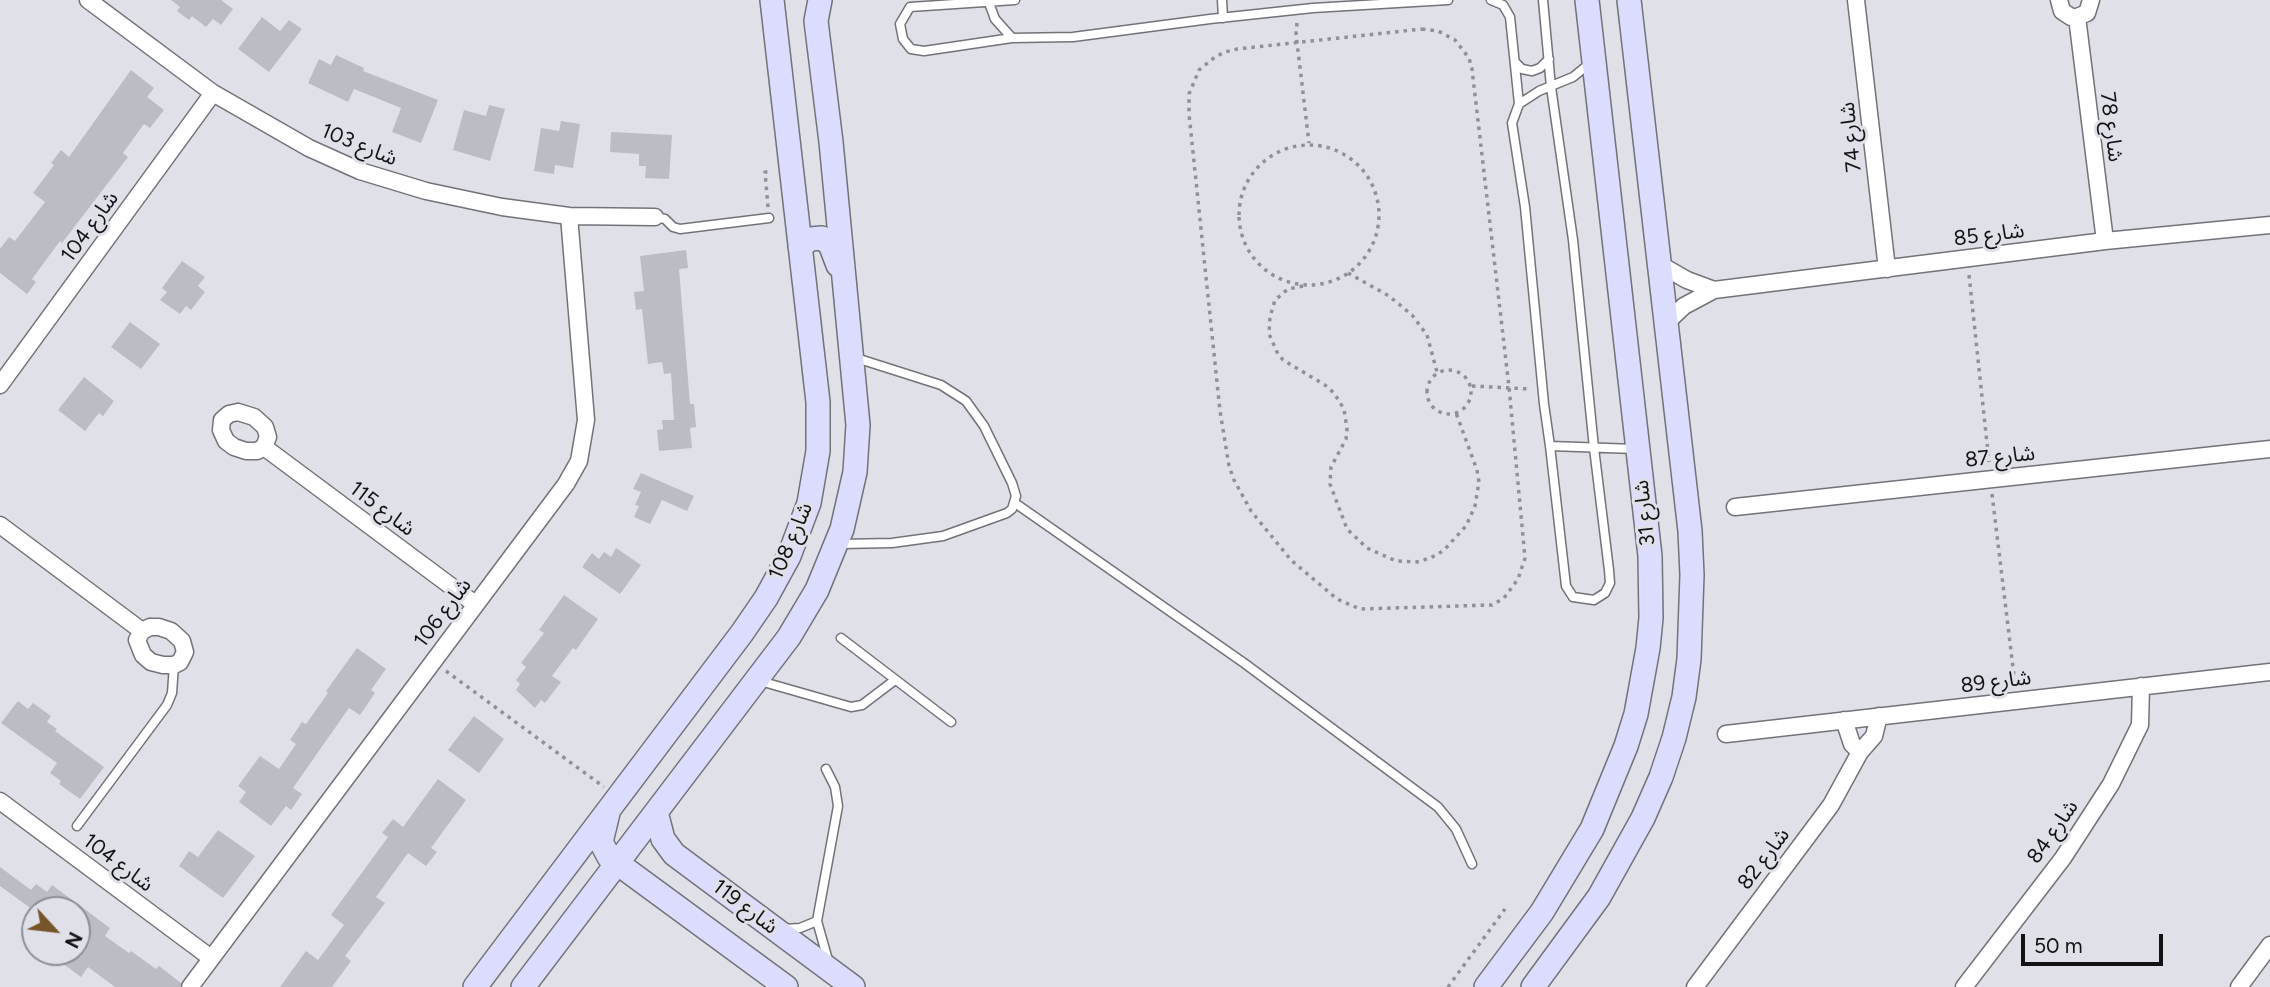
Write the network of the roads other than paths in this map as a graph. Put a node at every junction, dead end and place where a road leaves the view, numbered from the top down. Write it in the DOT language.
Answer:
graph roads {
  1 [pos="88,0"];
  2 [pos="772,0"];
  3 [pos="820,0"];
  4 [pos="1015,0"];
  5 [pos="1222,0"];
  6 [pos="1448,0"];
  7 [pos="1491,0"];
  8 [pos="1543,0"];
  9 [pos="1587,0"];
  10 [pos="1629,0"];
  11 [pos="1856,0"];
  12 [pos="2059,0"];
  13 [pos="2091,0"];
  14 [pos="988,1"];
  15 [pos="1422,1"];
  16 [pos="1223,18"];
  17 [pos="2077,18"];
  18 [pos="1012,38"];
  19 [pos="1549,59"];
  20 [pos="1593,59"];
  21 [pos="1515,62"];
  22 [pos="1551,87"];
  23 [pos="213,93"];
  24 [pos="1519,104"];
  25 [pos="569,215"];
  26 [pos="656,217"];
  27 [pos="769,218"];
  28 [pos="2270,225"];
  29 [pos="2105,241"];
  30 [pos="800,247"];
  31 [pos="1659,264"];
  32 [pos="1887,269"];
  33 [pos="844,277"];
  34 [pos="1714,290"];
  35 [pos="1665,323"];
  36 [pos="852,356"];
  37 [pos="0,385"];
  38 [pos="1550,446"];
  39 [pos="264,447"];
  40 [pos="1594,448"];
  41 [pos="1638,449"];
  42 [pos="2270,449"];
  43 [pos="1015,503"];
  44 [pos="1735,507"];
  45 [pos="0,526"];
  46 [pos="837,544"];
  47 [pos="475,604"];
  48 [pos="142,631"];
  49 [pos="841,638"];
  50 [pos="174,666"];
  51 [pos="2270,672"];
  52 [pos="757,680"];
  53 [pos="895,680"];
  54 [pos="2141,687"];
  55 [pos="1879,716"];
  56 [pos="1844,720"];
  57 [pos="951,723"];
  58 [pos="1726,734"];
  59 [pos="1860,752"];
  60 [pos="826,769"];
  61 [pos="0,801"];
  62 [pos="614,801"];
  63 [pos="656,812"];
  64 [pos="77,826"];
  65 [pos="617,864"];
  66 [pos="1472,864"];
  67 [pos="1542,912"];
  68 [pos="817,921"];
  69 [pos="772,927"];
  70 [pos="2270,945"];
  71 [pos="211,958"];
  72 [pos="834,973"];
  73 [pos="190,987"];
  74 [pos="475,987"];
  75 [pos="523,987"];
  76 [pos="786,987"];
  77 [pos="853,987"];
  78 [pos="1486,987"];
  79 [pos="1496,987"];
  80 [pos="1533,987"];
  81 [pos="1695,987"];
  82 [pos="1965,987"];
  83 [pos="2239,987"];
  1 -- 23 [label="street, شارع 103"];
  2 -- 30 [label="street, شارع 108"];
  3 -- 33 [label="street, شارع 108"];
  4 -- 14 [label="lane"];
  5 -- 16 [label="lane"];
  6 -- 15 [label="lane"];
  7 -- 21 [label="lane"];
  8 -- 19 [label="lane"];
  9 -- 20 [label="street, شارع 31"];
  10 -- 31 [label="street, شارع 31"];
  11 -- 32 [label="street, شارع 74"];
  12 -- 17 [label="street"];
  13 -- 17 [label="street"];
  14 -- 18 [label="lane"];
  14 -- 18 [label="lane"];
  15 -- 16 [label="lane"];
  16 -- 18 [label="lane"];
  17 -- 29 [label="street, شارع 78"];
  19 -- 21 [label="lane"];
  19 -- 22 [label="lane"];
  20 -- 22 [label="lane"];
  20 -- 41 [label="street, شارع 31"];
  21 -- 24 [label="lane"];
  22 -- 24 [label="lane"];
  22 -- 40 [label="lane"];
  23 -- 25 [label="street, شارع 103"];
  23 -- 37 [label="street, شارع 104"];
  24 -- 38 [label="lane"];
  25 -- 26 [label="street, شارع 103"];
  25 -- 47 [label="street, شارع 106"];
  26 -- 27 [label="lane"];
  28 -- 29 [label="street, شارع 85"];
  29 -- 32 [label="street, شارع 85"];
  30 -- 33 [label="street"];
  30 -- 62 [label="street, شارع 108"];
  31 -- 34 [label="street, شارع 85"];
  31 -- 35 [label="street, شارع 31"];
  32 -- 34 [label="street, شارع 85"];
  33 -- 36 [label="street, شارع 108"];
  34 -- 35 [label="street, شارع 85"];
  35 -- 80 [label="street, شارع 31"];
  36 -- 43 [label="lane"];
  36 -- 46 [label="street, شارع 108"];
  38 -- 40 [label="lane"];
  38 -- 40 [label="lane"];
  39 -- 47 [label="street, شارع 115"];
  40 -- 41 [label="lane"];
  41 -- 67 [label="street, شارع 31"];
  42 -- 44 [label="street, شارع 87"];
  43 -- 46 [label="lane"];
  43 -- 66 [label="lane"];
  45 -- 48 [label="street"];
  46 -- 52 [label="street, شارع 108"];
  47 -- 71 [label="street, شارع 106"];
  48 -- 50 [label="street"];
  48 -- 50 [label="street"];
  49 -- 53 [label="lane"];
  50 -- 64 [label="lane"];
  51 -- 54 [label="street, شارع 89"];
  52 -- 53 [label="lane"];
  52 -- 63 [label="street, شارع 108"];
  53 -- 57 [label="lane"];
  54 -- 55 [label="street, شارع 89"];
  54 -- 82 [label="street, شارع 84"];
  55 -- 56 [label="street, شارع 89"];
  55 -- 59 [label="street, شارع 82"];
  56 -- 58 [label="street, شارع 89"];
  56 -- 59 [label="street"];
  59 -- 81 [label="street, شارع 82"];
  60 -- 68 [label="lane"];
  61 -- 71 [label="street, شارع 104"];
  62 -- 65 [label="street"];
  62 -- 74 [label="street, شارع 108"];
  63 -- 65 [label="street, شارع 108"];
  63 -- 69 [label="street, شارع 119"];
  65 -- 75 [label="street, شارع 108"];
  65 -- 76 [label="street, شارع 119"];
  67 -- 78 [label="street, شارع 31"];
  67 -- 79 [label="street"];
  68 -- 69 [label="lane"];
  68 -- 72 [label="lane"];
  69 -- 72 [label="street, شارع 119"];
  70 -- 83 [label="street"];
  71 -- 73 [label="street, شارع 106"];
  72 -- 77 [label="street, شارع 119"];
}
